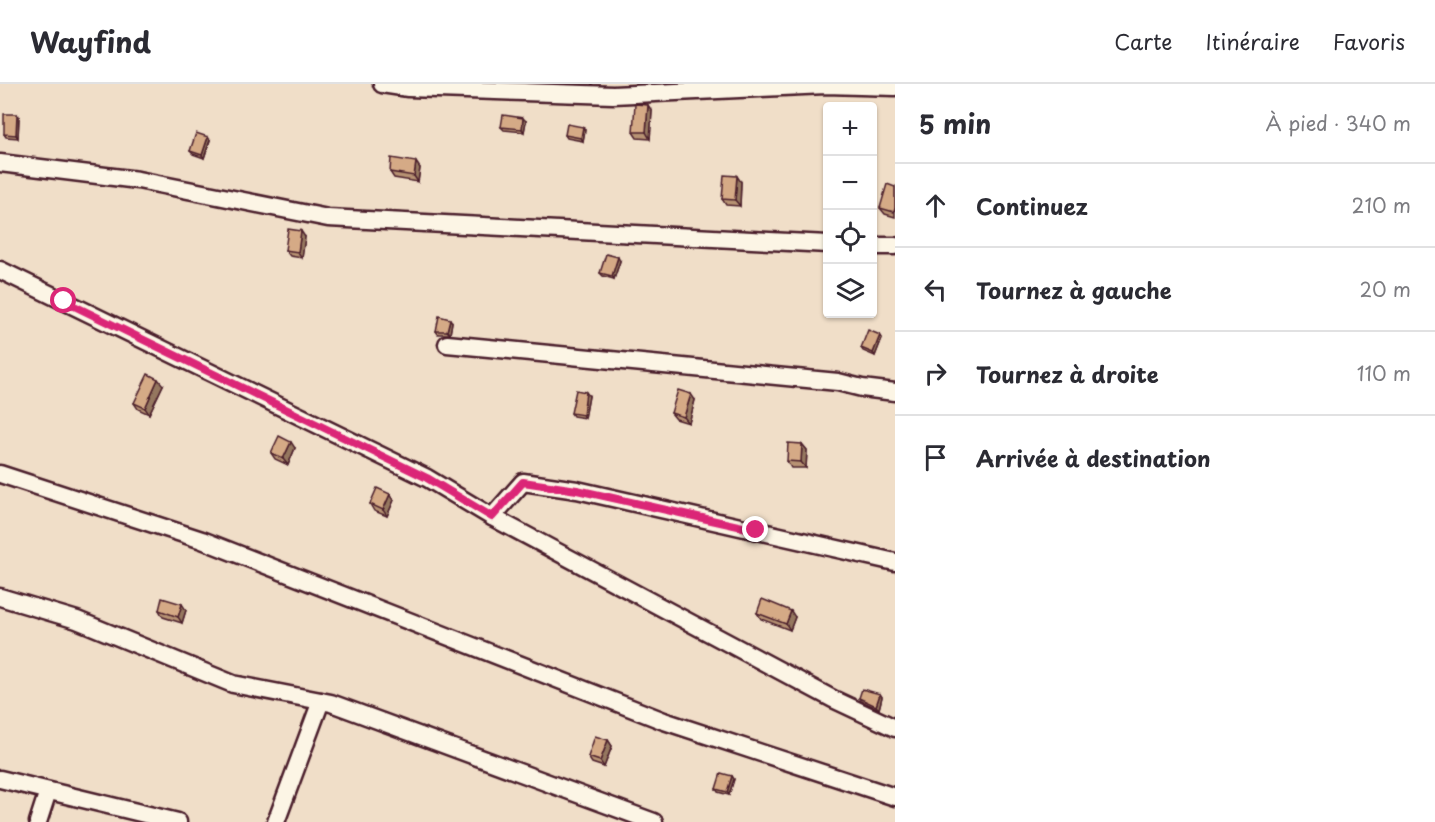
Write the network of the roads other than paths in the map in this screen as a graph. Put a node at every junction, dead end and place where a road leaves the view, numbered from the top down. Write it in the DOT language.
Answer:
graph roads {
  1 [pos="381,84"];
  2 [pos="895,87"];
  3 [pos="0,163"];
  4 [pos="823,244"];
  5 [pos="877,246"];
  6 [pos="895,246"];
  7 [pos="0,270"];
  8 [pos="447,344"];
  9 [pos="895,392"];
  10 [pos="0,474"];
  11 [pos="492,517"];
  12 [pos="895,562"];
  13 [pos="0,597"];
  14 [pos="321,701"];
  15 [pos="895,728"];
  16 [pos="0,779"];
  17 [pos="48,791"];
  18 [pos="895,797"];
  19 [pos="38,822"];
  20 [pos="178,822"];
  21 [pos="276,822"];
  22 [pos="654,822"];
  1 -- 2 [label="street"];
  3 -- 4 [label="street"];
  5 -- 6 [label="street"];
  7 -- 11 [label="street"];
  8 -- 9 [label="street"];
  10 -- 18 [label="street"];
  11 -- 12 [label="street"];
  11 -- 15 [label="street"];
  13 -- 14 [label="street"];
  14 -- 21 [label="street"];
  14 -- 22 [label="street"];
  16 -- 17 [label="street"];
  17 -- 19 [label="street"];
  17 -- 20 [label="street"];
}
